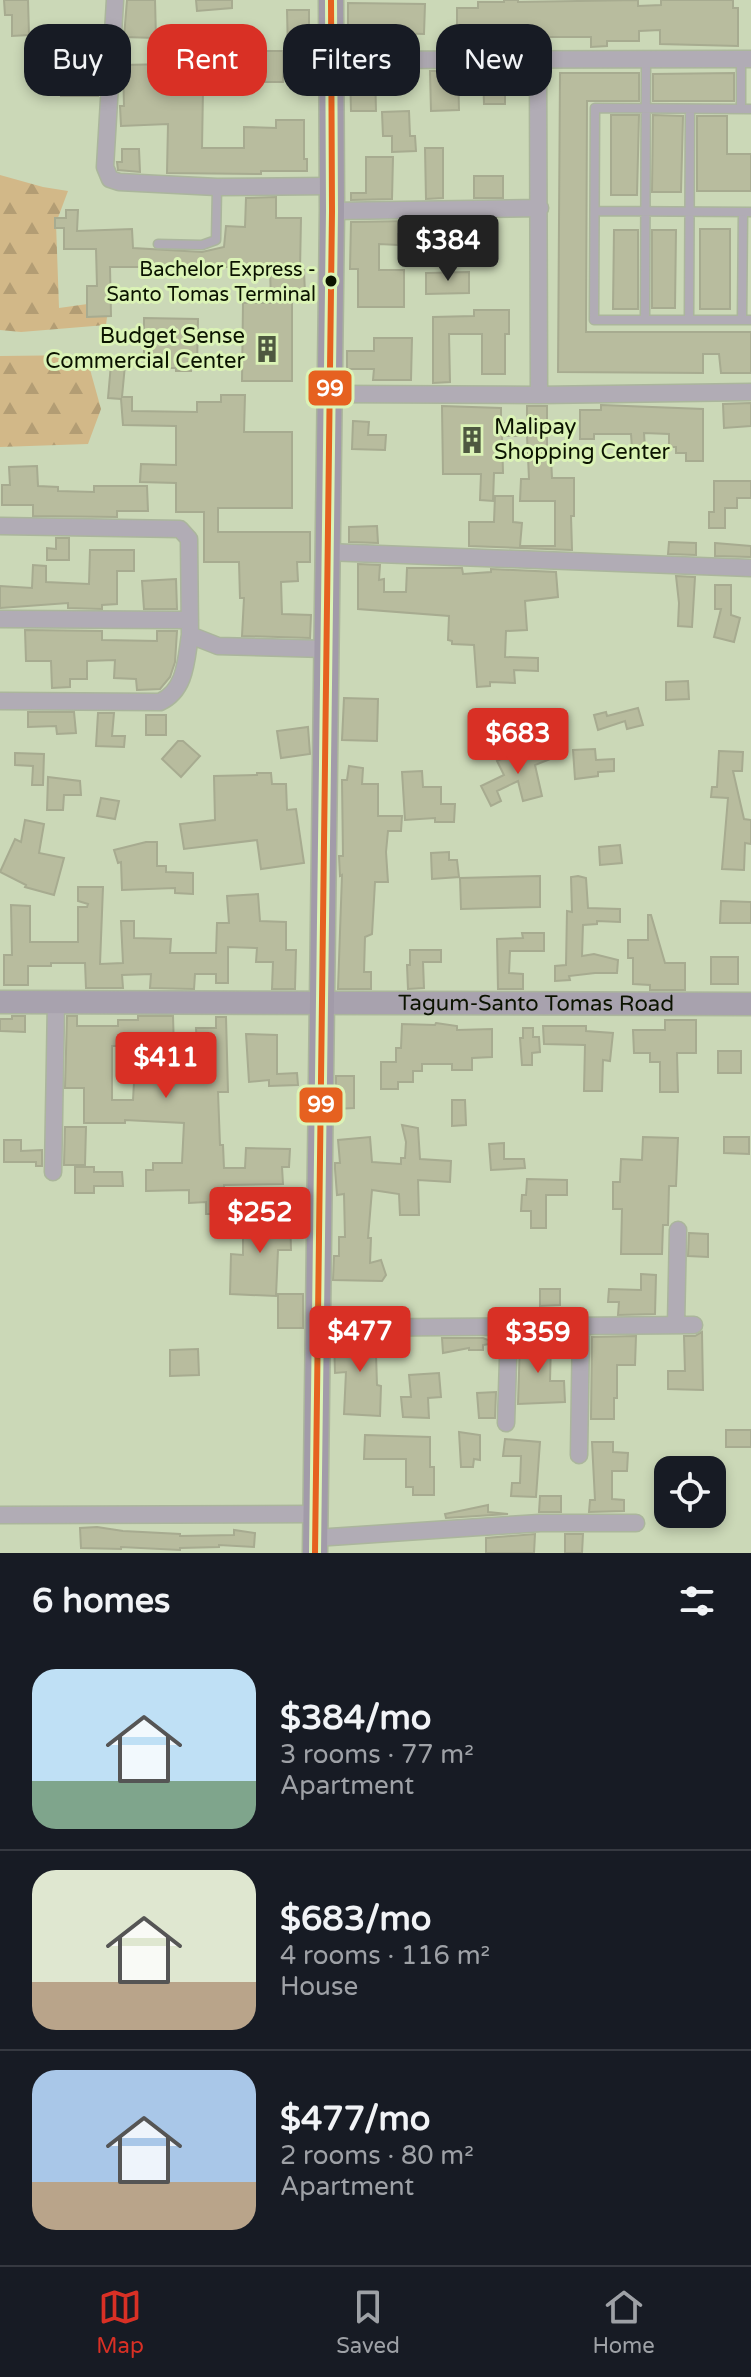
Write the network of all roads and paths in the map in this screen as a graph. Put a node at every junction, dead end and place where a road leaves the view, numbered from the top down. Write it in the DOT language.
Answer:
graph roads {
  1 [pos="115,0"];
  2 [pos="331,0"];
  3 [pos="331,24"];
  4 [pos="552,59"];
  5 [pos="646,59"];
  6 [pos="746,59"];
  7 [pos="331,96"];
  8 [pos="538,96"];
  9 [pos="646,109"];
  10 [pos="690,109"];
  11 [pos="746,109"];
  12 [pos="331,186"];
  13 [pos="217,187"];
  14 [pos="540,208"];
  15 [pos="332,211"];
  16 [pos="595,211"];
  17 [pos="645,212"];
  18 [pos="690,212"];
  19 [pos="747,212"];
  20 [pos="158,244"];
  21 [pos="645,320"];
  22 [pos="689,320"];
  23 [pos="747,320"];
  24 [pos="751,392"];
  25 [pos="329,394"];
  26 [pos="539,395"];
  27 [pos="0,526"];
  28 [pos="326,552"];
  29 [pos="751,568"];
  30 [pos="0,619"];
  31 [pos="190,627"];
  32 [pos="326,649"];
  33 [pos="0,701"];
  34 [pos="0,1002"];
  35 [pos="56,1002"];
  36 [pos="322,1002"];
  37 [pos="751,1004"];
  38 [pos="53,1172"];
  39 [pos="678,1230"];
  40 [pos="676,1325"];
  41 [pos="694,1325"];
  42 [pos="581,1326"];
  43 [pos="318,1328"];
  44 [pos="509,1328"];
  45 [pos="506,1423"];
  46 [pos="579,1455"];
  47 [pos="0,1515"];
  48 [pos="636,1523"];
  49 [pos="315,1535"];
  1 -- 13 [label="street"];
  2 -- 3 [label="main road"];
  4 -- 5 [label="street"];
  5 -- 6 [label="street"];
  5 -- 9 [label="lane"];
  6 -- 11 [label="lane"];
  7 -- 12 [label="main road"];
  8 -- 14 [label="street"];
  9 -- 10 [label="lane"];
  9 -- 16 [label="lane"];
  9 -- 17 [label="lane"];
  10 -- 11 [label="lane"];
  10 -- 18 [label="lane"];
  12 -- 13 [label="street"];
  12 -- 15 [label="main road"];
  13 -- 20 [label="lane"];
  14 -- 15 [label="street"];
  14 -- 26 [label="street"];
  15 -- 25 [label="main road"];
  16 -- 17 [label="lane"];
  16 -- 21 [label="lane"];
  17 -- 18 [label="lane"];
  17 -- 21 [label="lane"];
  18 -- 19 [label="lane"];
  18 -- 22 [label="lane"];
  19 -- 23 [label="lane"];
  21 -- 22 [label="lane"];
  22 -- 23 [label="lane"];
  24 -- 26 [label="street"];
  25 -- 26 [label="street"];
  25 -- 28 [label="main road"];
  27 -- 31 [label="street"];
  28 -- 29 [label="street"];
  28 -- 32 [label="main road"];
  30 -- 31 [label="street"];
  31 -- 32 [label="street"];
  31 -- 33 [label="street"];
  32 -- 36 [label="main road"];
  34 -- 35 [label="main road, Tagum-Santo Tomas Road"];
  35 -- 36 [label="main road, Tagum-Santo Tomas Road"];
  35 -- 38 [label="street"];
  36 -- 37 [label="main road, Tagum-Santo Tomas Road"];
  36 -- 43 [label="main road"];
  39 -- 40 [label="street"];
  40 -- 41 [label="street"];
  40 -- 42 [label="street"];
  42 -- 44 [label="street"];
  42 -- 46 [label="street"];
  43 -- 44 [label="street"];
  43 -- 49 [label="main road"];
  44 -- 45 [label="street"];
  47 -- 49 [label="street"];
  48 -- 49 [label="street"];
}
